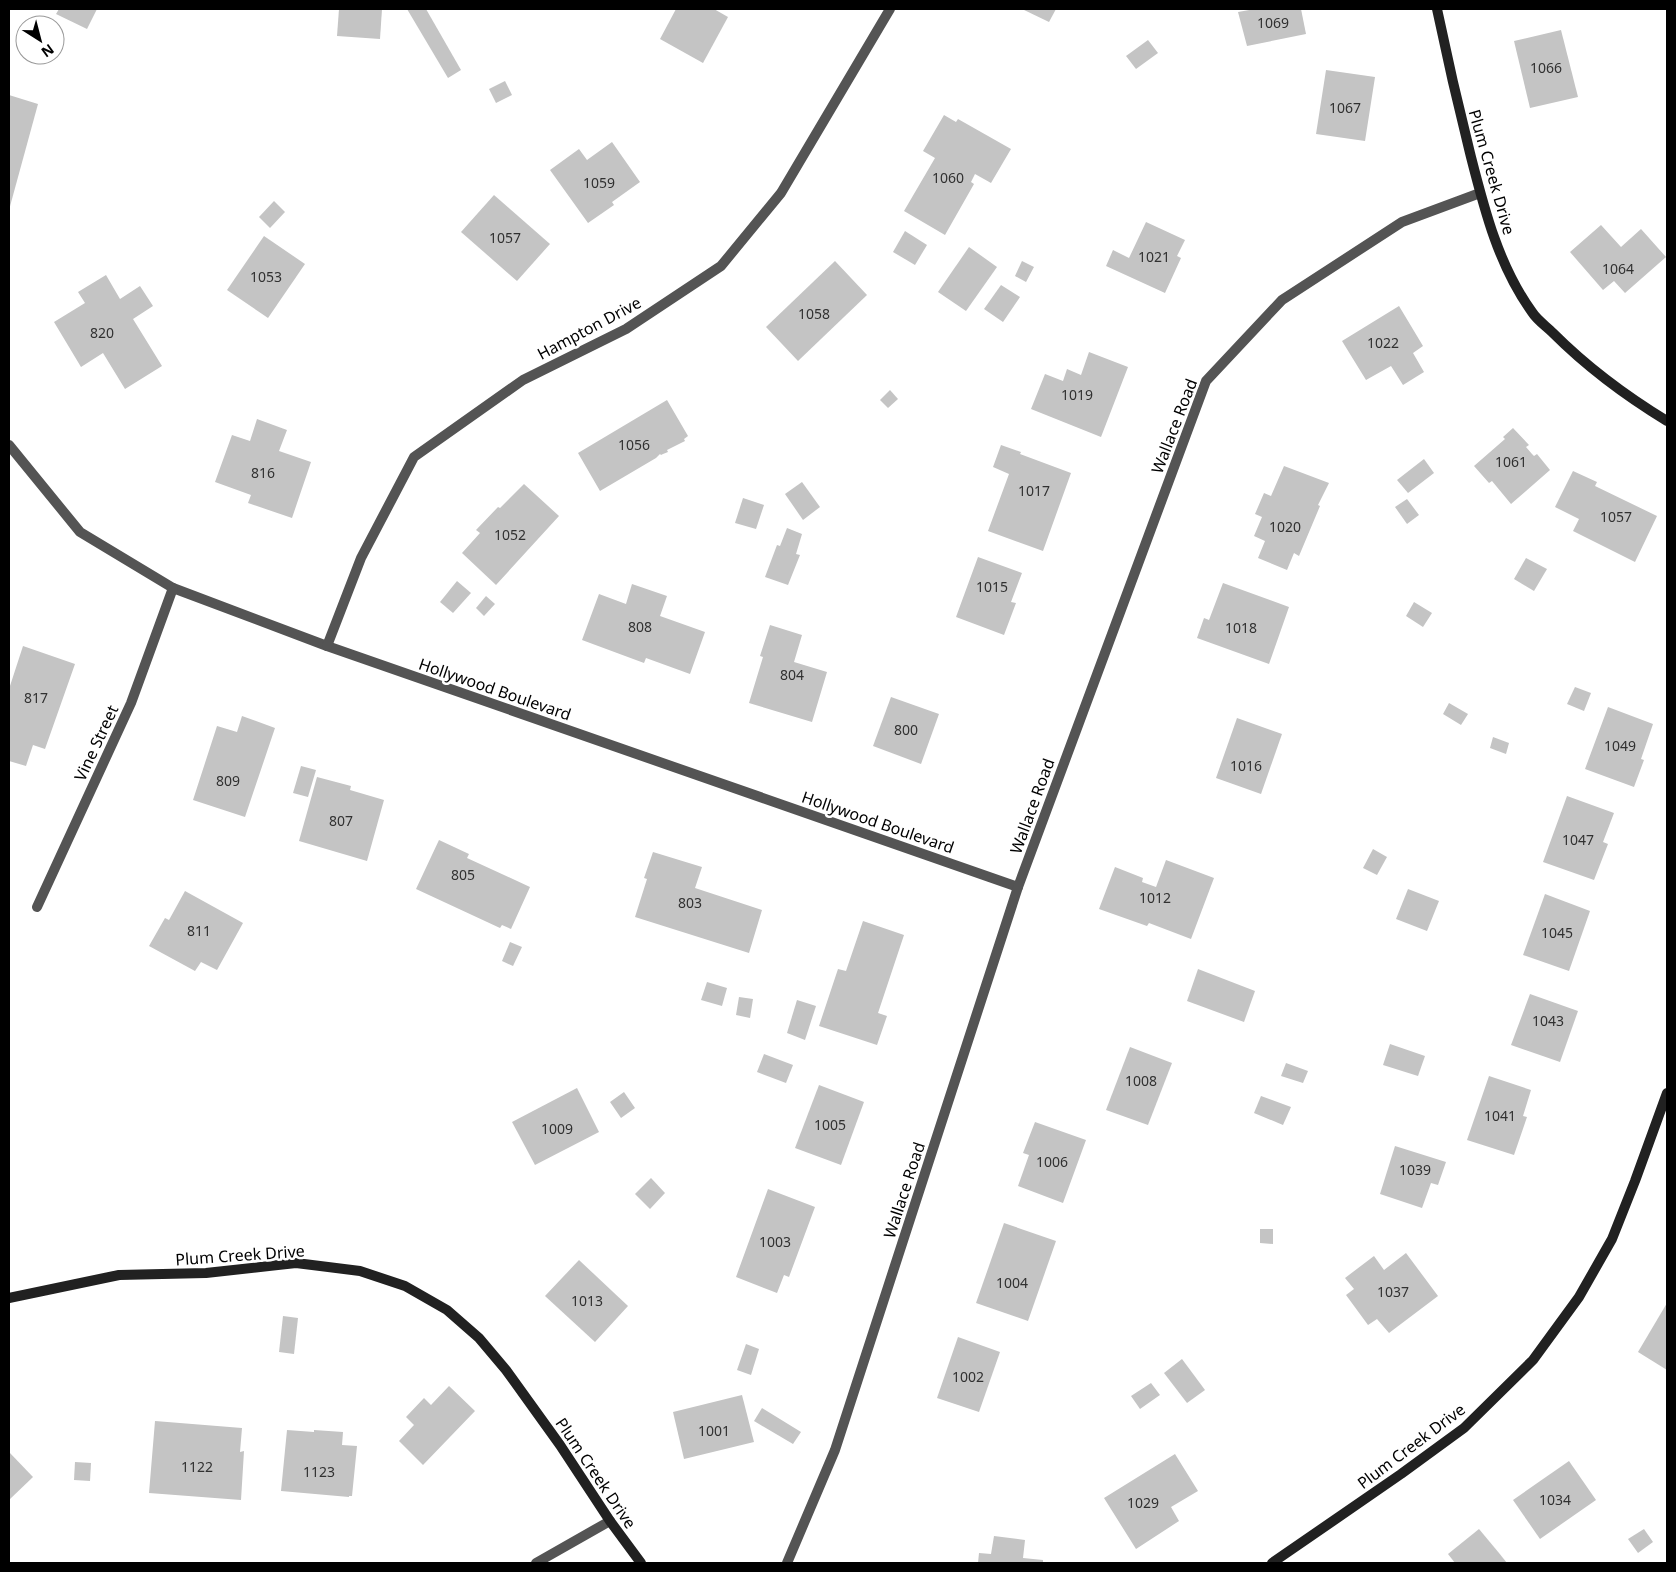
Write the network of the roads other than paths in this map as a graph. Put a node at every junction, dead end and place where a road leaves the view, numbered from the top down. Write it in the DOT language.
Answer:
graph roads {
  1 [pos="890,9"];
  2 [pos="1437,9"];
  3 [pos="1480,193"];
  4 [pos="1667,421"];
  5 [pos="9,445"];
  6 [pos="174,588"];
  7 [pos="327,646"];
  8 [pos="1018,887"];
  9 [pos="37,906"];
  10 [pos="1667,1093"];
  11 [pos="9,1298"];
  12 [pos="610,1522"];
  13 [pos="536,1563"];
  14 [pos="641,1563"];
  15 [pos="787,1563"];
  16 [pos="1272,1563"];
  1 -- 7 [label="street, Hampton Drive"];
  2 -- 3 [label="street, Plum Creek Drive"];
  3 -- 4 [label="street, Plum Creek Drive"];
  3 -- 8 [label="street, Wallace Road"];
  5 -- 6 [label="street, Hollywood Boulevard"];
  6 -- 7 [label="street, Hollywood Boulevard"];
  6 -- 9 [label="street, Vine Street"];
  7 -- 8 [label="street, Hollywood Boulevard"];
  8 -- 15 [label="street, Wallace Road"];
  10 -- 16 [label="street, Plum Creek Drive"];
  11 -- 12 [label="street, Plum Creek Drive"];
  12 -- 13 [label="street"];
  12 -- 14 [label="street, Plum Creek Drive"];
}
